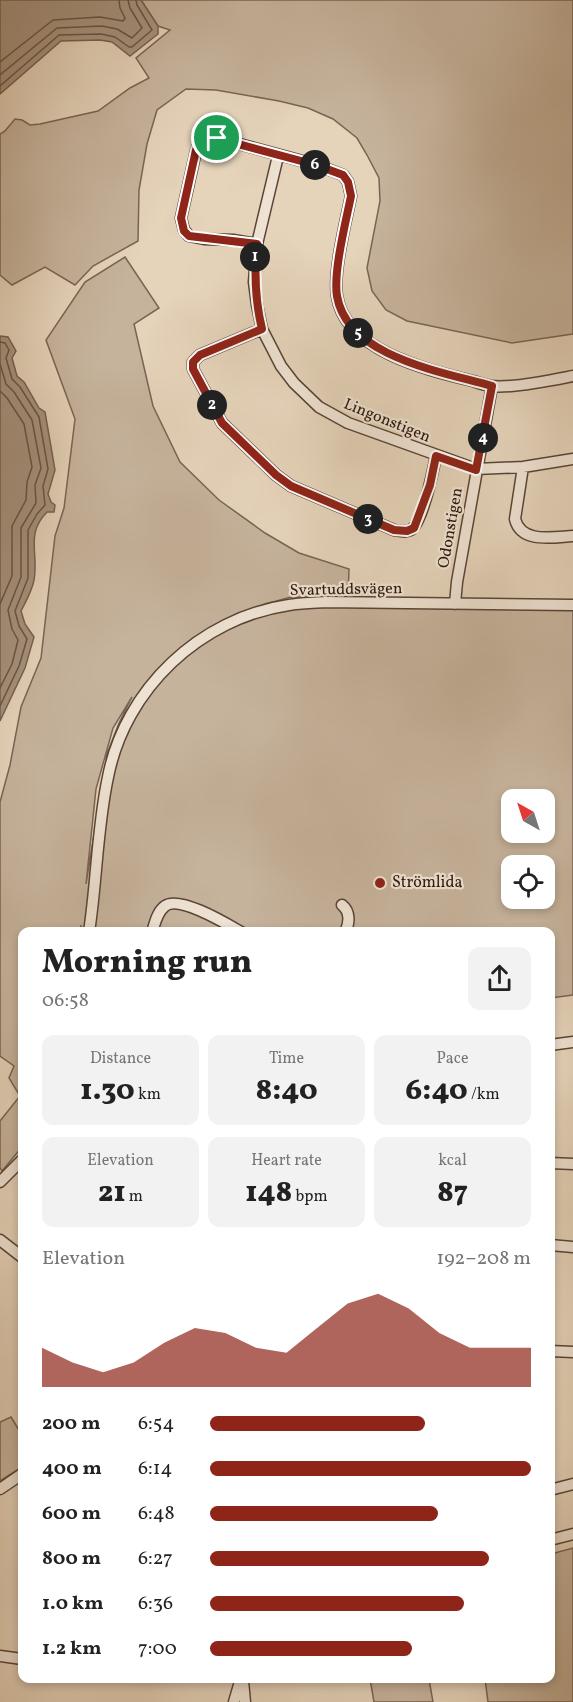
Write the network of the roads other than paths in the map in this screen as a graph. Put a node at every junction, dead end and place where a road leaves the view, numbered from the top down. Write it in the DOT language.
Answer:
graph roads {
  1 [pos="278,156"];
  2 [pos="257,244"];
  3 [pos="262,329"];
  4 [pos="573,376"];
  5 [pos="492,386"];
  6 [pos="436,456"];
  7 [pos="573,459"];
  8 [pos="524,467"];
  9 [pos="476,470"];
  10 [pos="573,536"];
  11 [pos="454,604"];
  12 [pos="573,605"];
  13 [pos="342,905"];
  14 [pos="90,927"];
  15 [pos="154,927"];
  16 [pos="232,927"];
  17 [pos="347,927"];
  18 [pos="573,1042"];
  19 [pos="555,1044"];
  20 [pos="555,1163"];
  21 [pos="18,1164"];
  22 [pos="573,1164"];
  23 [pos="0,1182"];
  24 [pos="0,1240"];
  25 [pos="555,1245"];
  26 [pos="573,1247"];
  27 [pos="18,1254"];
  28 [pos="555,1351"];
  29 [pos="573,1352"];
  30 [pos="18,1477"];
  31 [pos="573,1484"];
  32 [pos="555,1487"];
  33 [pos="0,1489"];
  34 [pos="573,1534"];
  35 [pos="555,1539"];
  36 [pos="0,1656"];
  37 [pos="18,1658"];
  38 [pos="240,1683"];
  39 [pos="243,1683"];
  40 [pos="234,1702"];
  41 [pos="245,1702"];
  1 -- 2 [label="street, Lingonstigen"];
  1 -- 2 [label="street"];
  1 -- 5 [label="street"];
  2 -- 3 [label="street, Lingonstigen"];
  3 -- 6 [label="street, Lingonstigen"];
  3 -- 6 [label="street"];
  4 -- 5 [label="street"];
  5 -- 9 [label="street, Odonstigen"];
  6 -- 9 [label="street, Lingonstigen"];
  7 -- 8 [label="street, Lingonstigen"];
  8 -- 9 [label="street, Lingonstigen"];
  8 -- 10 [label="street"];
  9 -- 11 [label="street, Odonstigen"];
  11 -- 12 [label="street, Svartuddsvägen"];
  11 -- 14 [label="street, Svartuddsvägen"];
  13 -- 17 [label="street"];
  15 -- 16 [label="street"];
  18 -- 19 [label="street"];
  20 -- 22 [label="street"];
  21 -- 23 [label="street"];
  24 -- 27 [label="street"];
  25 -- 26 [label="street"];
  28 -- 29 [label="street"];
  30 -- 33 [label="street"];
  31 -- 32 [label="street"];
  34 -- 35 [label="street"];
  36 -- 37 [label="street"];
  38 -- 40 [label="street"];
  39 -- 41 [label="street"];
}
